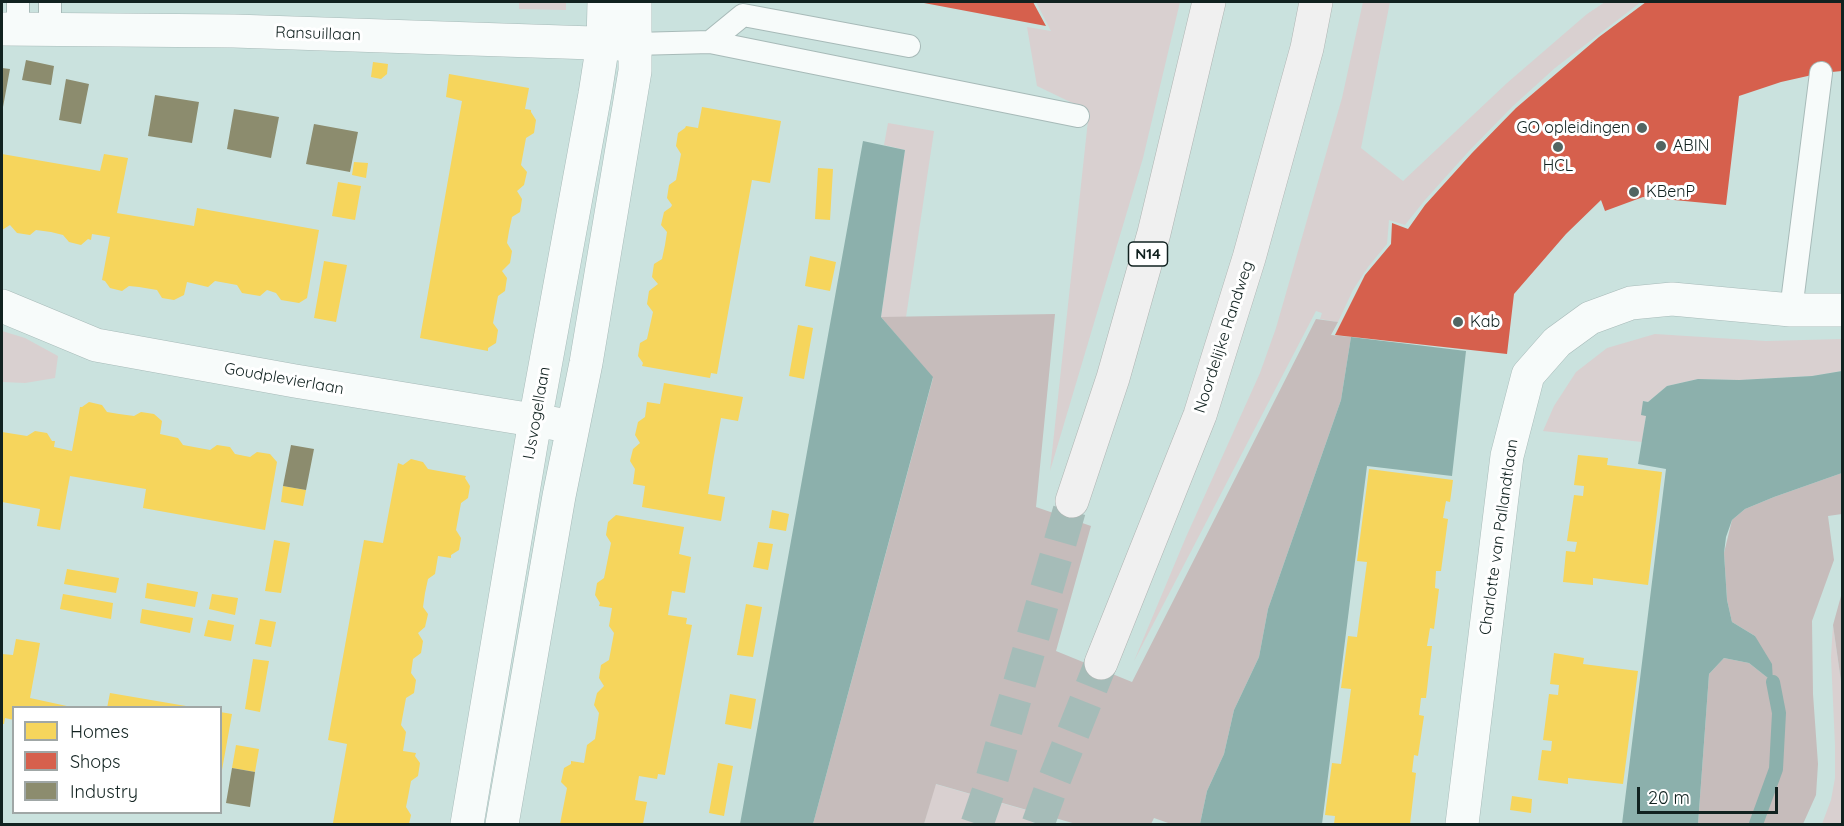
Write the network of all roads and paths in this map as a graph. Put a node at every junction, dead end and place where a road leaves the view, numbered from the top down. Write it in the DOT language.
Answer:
graph roads {
  1 [pos="604,2"];
  2 [pos="635,2"];
  3 [pos="1209,2"];
  4 [pos="1316,2"];
  5 [pos="50,15"];
  6 [pos="12,20"];
  7 [pos="710,42"];
  8 [pos="619,44"];
  9 [pos="909,46"];
  10 [pos="1821,73"];
  11 [pos="1078,116"];
  12 [pos="2,306"];
  13 [pos="1791,310"];
  14 [pos="1842,310"];
  15 [pos="535,420"];
  16 [pos="573,426"];
  17 [pos="1072,501"];
  18 [pos="1101,663"];
  19 [pos="467,825"];
  20 [pos="502,825"];
  21 [pos="1462,825"];
  1 -- 8 [label="street, IJsvogellaan"];
  2 -- 8 [label="street, IJsvogellaan"];
  3 -- 17 [label="main road, N14"];
  4 -- 18 [label="main road, Noordelijke Randweg"];
  5 -- 6 [label="street, Ransuillaan"];
  5 -- 8 [label="street, Ransuillaan"];
  7 -- 8 [label="lane"];
  7 -- 9 [label="lane"];
  7 -- 11 [label="lane"];
  8 -- 15 [label="street, IJsvogellaan"];
  8 -- 16 [label="street, IJsvogellaan"];
  10 -- 13 [label="lane"];
  12 -- 15 [label="street, Goudplevierlaan"];
  13 -- 14 [label="street, Charlotte van Pallandtlaan"];
  13 -- 21 [label="street, Charlotte van Pallandtlaan"];
  15 -- 16 [label="street, Goudplevierlaan"];
  15 -- 19 [label="street, IJsvogellaan"];
  16 -- 20 [label="street, IJsvogellaan"];
}
